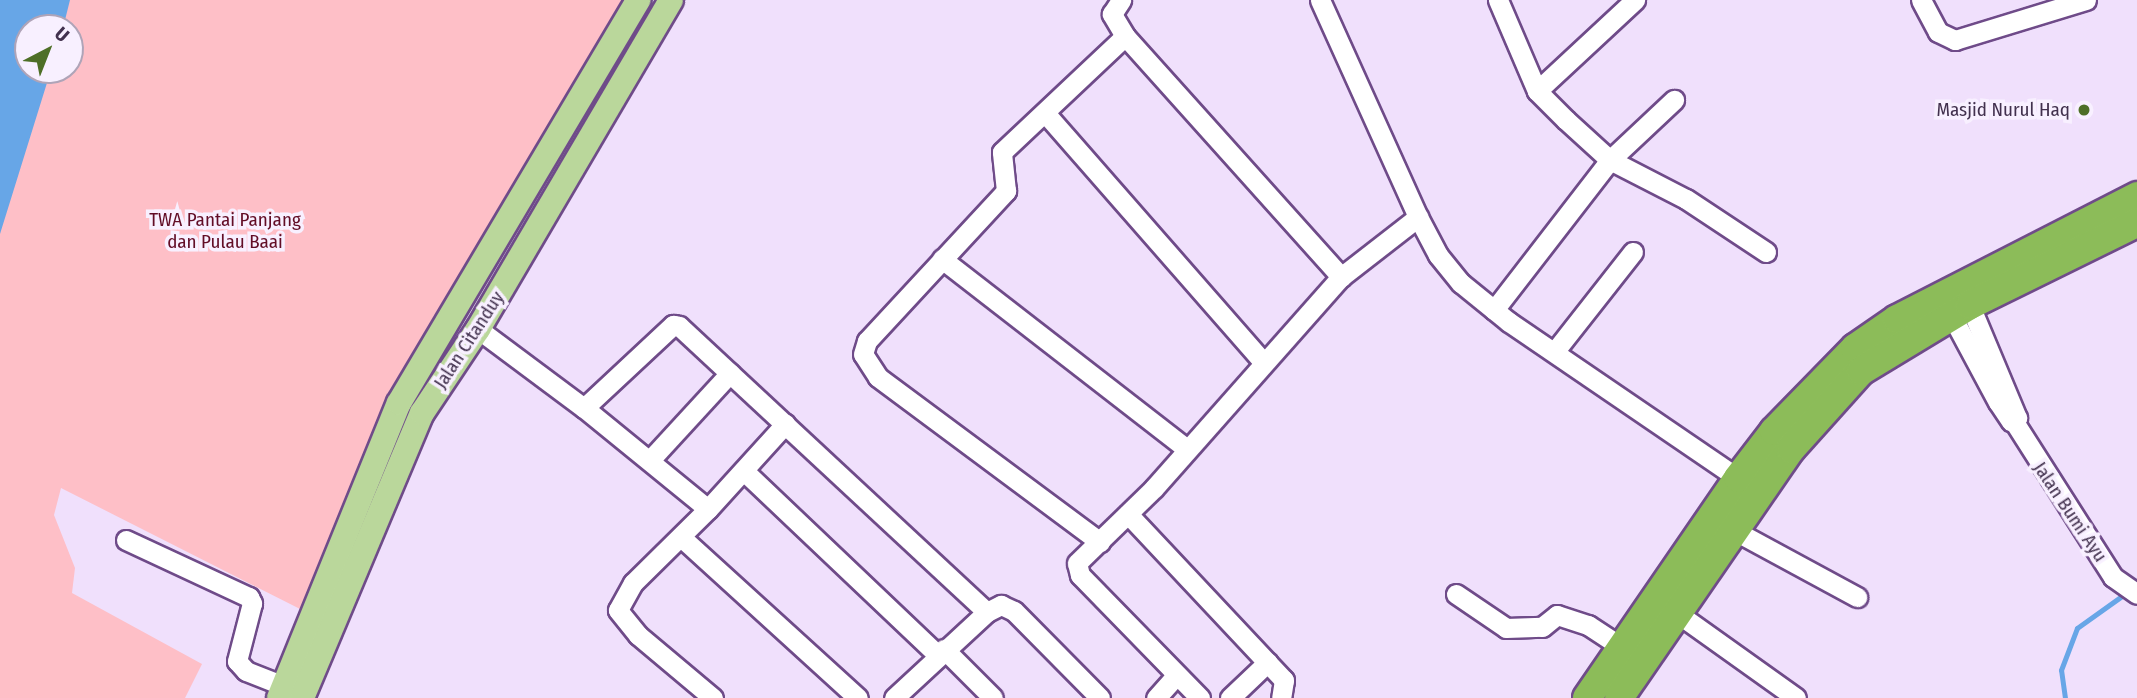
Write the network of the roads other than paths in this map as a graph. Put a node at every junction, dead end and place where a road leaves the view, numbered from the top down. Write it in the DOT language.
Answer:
graph roads {
  1 [pos="638,0"];
  2 [pos="671,0"];
  3 [pos="1121,0"];
  4 [pos="1320,0"];
  5 [pos="1498,0"];
  6 [pos="1635,0"];
  7 [pos="1921,0"];
  8 [pos="2086,0"];
  9 [pos="2047,4"];
  10 [pos="1125,36"];
  11 [pos="1537,91"];
  12 [pos="1674,100"];
  13 [pos="1046,114"];
  14 [pos="1610,160"];
  15 [pos="2137,196"];
  16 [pos="1418,217"];
  17 [pos="2137,223"];
  18 [pos="1633,252"];
  19 [pos="1766,252"];
  20 [pos="942,259"];
  21 [pos="1341,277"];
  22 [pos="1956,301"];
  23 [pos="1494,310"];
  24 [pos="478,329"];
  25 [pos="1555,351"];
  26 [pos="1262,361"];
  27 [pos="730,373"];
  28 [pos="399,403"];
  29 [pos="584,408"];
  30 [pos="422,413"];
  31 [pos="785,424"];
  32 [pos="1186,448"];
  33 [pos="650,460"];
  34 [pos="744,471"];
  35 [pos="1738,478"];
  36 [pos="708,509"];
  37 [pos="1128,514"];
  38 [pos="1735,531"];
  39 [pos="681,537"];
  40 [pos="126,540"];
  41 [pos="1100,542"];
  42 [pos="1456,594"];
  43 [pos="2137,594"];
  44 [pos="1857,597"];
  45 [pos="1677,600"];
  46 [pos="987,612"];
  47 [pos="941,652"];
  48 [pos="1634,655"];
  49 [pos="1268,662"];
  50 [pos="1177,676"];
  51 [pos="288,694"];
  52 [pos="713,698"];
  53 [pos="858,698"];
  54 [pos="894,698"];
  55 [pos="993,698"];
  56 [pos="1100,698"];
  57 [pos="1156,698"];
  58 [pos="1200,698"];
  59 [pos="1230,698"];
  60 [pos="1281,698"];
  61 [pos="1587,698"];
  62 [pos="1619,698"];
  63 [pos="1796,698"];
  1 -- 28 [label="main road, Jalan Citanduy"];
  2 -- 24 [label="main road, Jalan Citanduy"];
  3 -- 10 [label="street"];
  4 -- 16 [label="street"];
  5 -- 11 [label="street"];
  6 -- 11 [label="street"];
  7 -- 9 [label="street"];
  8 -- 9 [label="street"];
  10 -- 13 [label="street"];
  10 -- 21 [label="street"];
  11 -- 14 [label="street"];
  12 -- 14 [label="street"];
  13 -- 20 [label="street"];
  13 -- 26 [label="street"];
  14 -- 19 [label="street"];
  14 -- 23 [label="street"];
  15 -- 22 [label="highway"];
  16 -- 21 [label="street"];
  16 -- 23 [label="street"];
  17 -- 22 [label="highway"];
  18 -- 25 [label="street"];
  20 -- 32 [label="street"];
  20 -- 41 [label="street"];
  21 -- 26 [label="street"];
  22 -- 35 [label="highway"];
  22 -- 38 [label="highway"];
  22 -- 43 [label="street, Jalan Bumi Ayu"];
  23 -- 25 [label="street"];
  24 -- 29 [label="street"];
  24 -- 30 [label="main road, Jalan Citanduy"];
  25 -- 35 [label="street"];
  26 -- 32 [label="street"];
  27 -- 29 [label="street"];
  27 -- 31 [label="street"];
  27 -- 33 [label="street"];
  28 -- 30 [label="main road"];
  28 -- 51 [label="main road, Jalan Citanduy"];
  29 -- 33 [label="street"];
  30 -- 51 [label="main road, Jalan Citanduy"];
  31 -- 34 [label="street"];
  31 -- 46 [label="street"];
  32 -- 37 [label="street"];
  33 -- 36 [label="street"];
  34 -- 36 [label="street"];
  34 -- 47 [label="street"];
  35 -- 45 [label="highway"];
  36 -- 39 [label="street"];
  37 -- 41 [label="street"];
  37 -- 49 [label="street"];
  38 -- 44 [label="street"];
  38 -- 45 [label="highway"];
  39 -- 52 [label="street"];
  39 -- 53 [label="street"];
  40 -- 51 [label="street"];
  41 -- 50 [label="street"];
  42 -- 48 [label="street"];
  45 -- 48 [label="highway"];
  45 -- 63 [label="street"];
  46 -- 47 [label="street"];
  46 -- 56 [label="street"];
  47 -- 54 [label="street"];
  47 -- 55 [label="street"];
  48 -- 61 [label="highway"];
  48 -- 62 [label="highway"];
  49 -- 59 [label="street"];
  49 -- 60 [label="street"];
  50 -- 57 [label="street"];
  50 -- 58 [label="street"];
}
